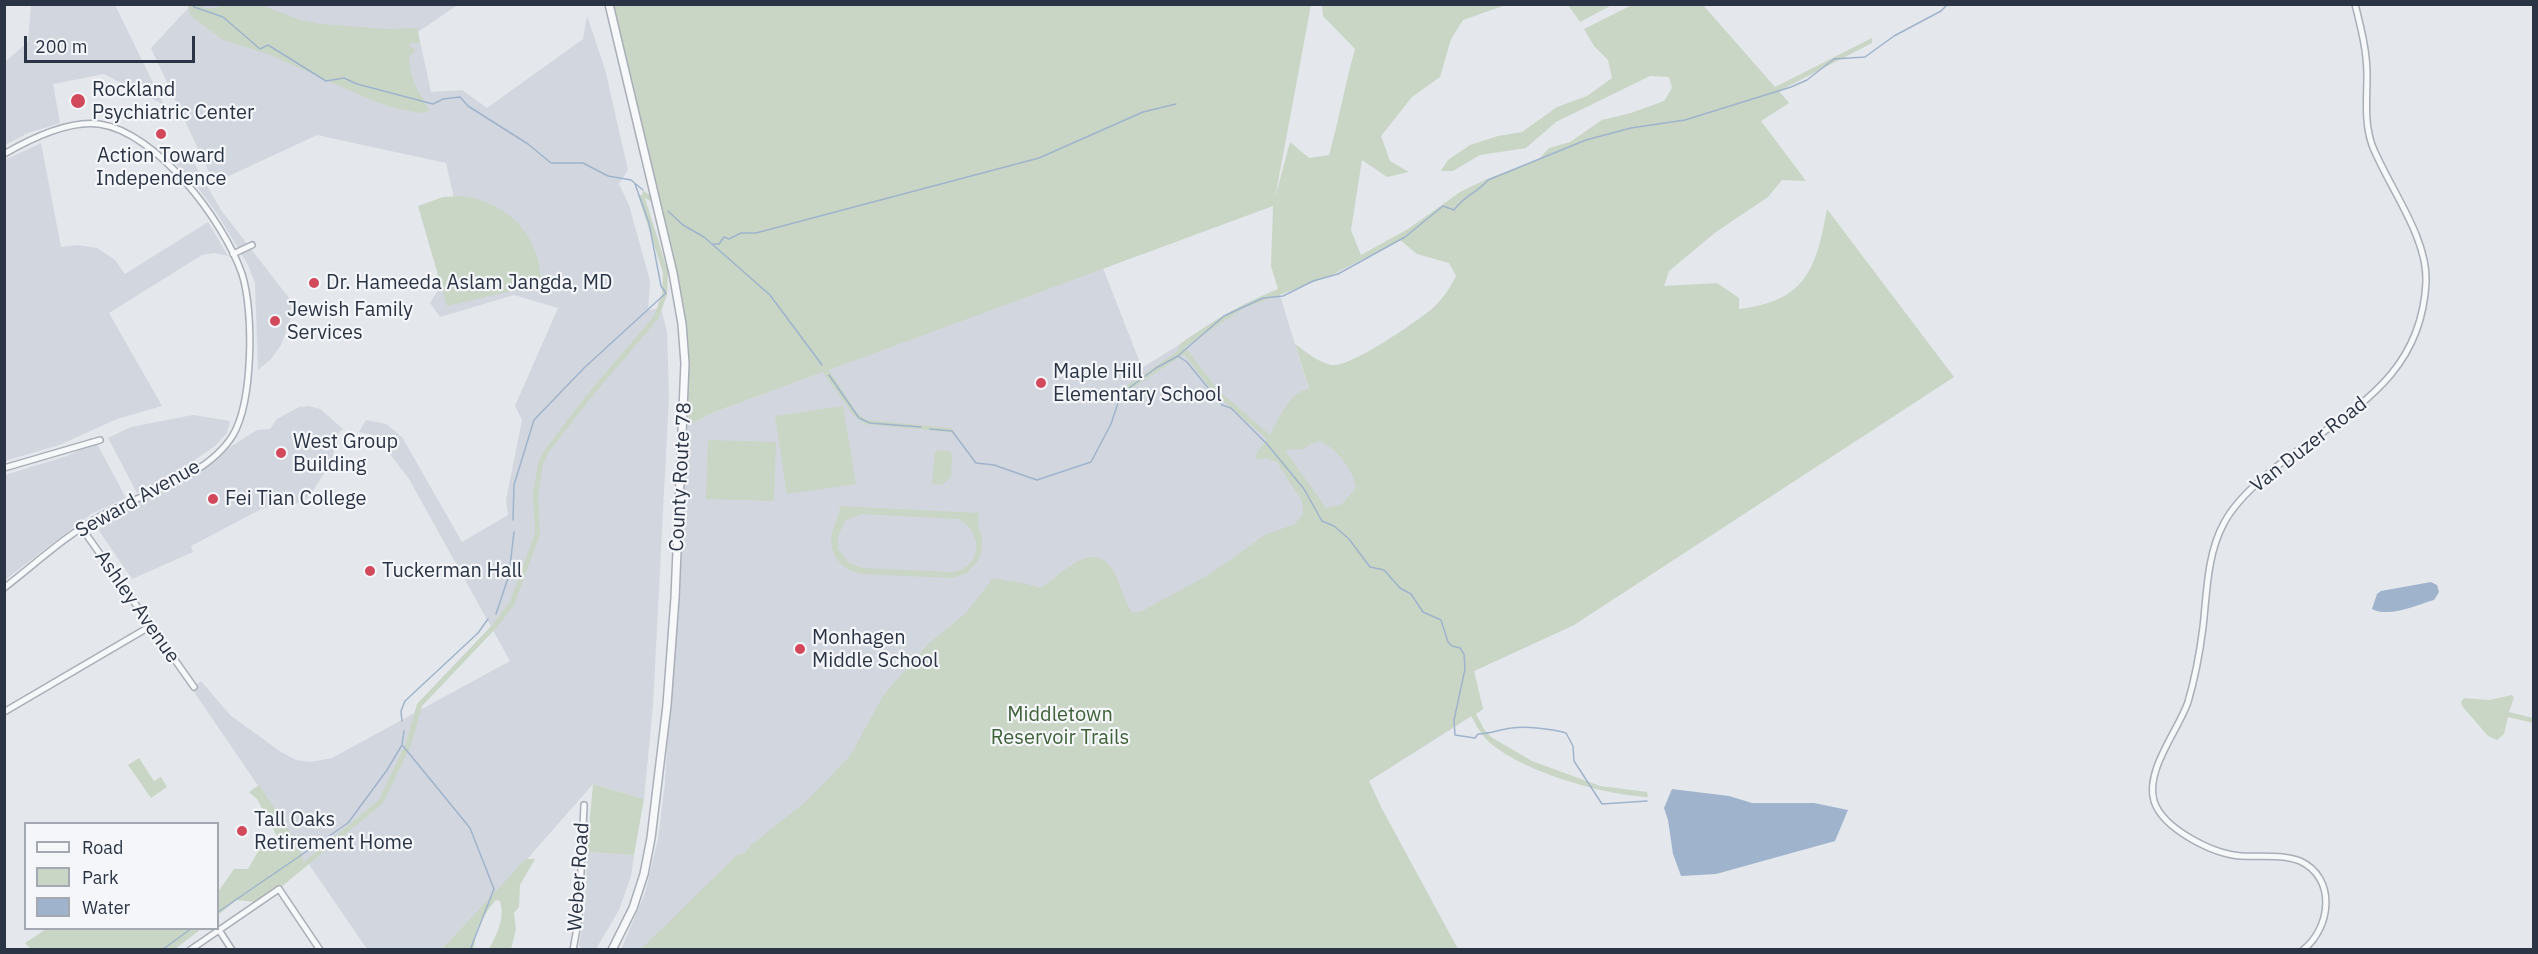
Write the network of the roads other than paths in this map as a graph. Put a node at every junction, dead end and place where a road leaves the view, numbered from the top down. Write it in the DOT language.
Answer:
graph roads {
  1 [pos="609,4"];
  2 [pos="2355,4"];
  3 [pos="4,154"];
  4 [pos="252,245"];
  5 [pos="233,254"];
  6 [pos="100,440"];
  7 [pos="4,468"];
  8 [pos="81,528"];
  9 [pos="4,588"];
  10 [pos="149,627"];
  11 [pos="194,687"];
  12 [pos="4,712"];
  13 [pos="584,805"];
  14 [pos="219,930"];
  15 [pos="190,950"];
  16 [pos="232,950"];
  17 [pos="320,950"];
  18 [pos="573,950"];
  19 [pos="612,950"];
  20 [pos="2302,950"];
  1 -- 19 [label="street, County Route 78"];
  2 -- 20 [label="street, Van Duzer Road"];
  3 -- 5 [label="street, Seward Avenue"];
  4 -- 5 [label="street"];
  5 -- 8 [label="street, Seward Avenue"];
  6 -- 7 [label="street"];
  8 -- 9 [label="street, Seward Avenue"];
  8 -- 10 [label="street, Ashley Avenue"];
  10 -- 11 [label="street, Ashley Avenue"];
  10 -- 12 [label="street"];
  13 -- 18 [label="street, Weber Road"];
  14 -- 15 [label="street"];
  14 -- 16 [label="street"];
  14 -- 17 [label="street"];
}
